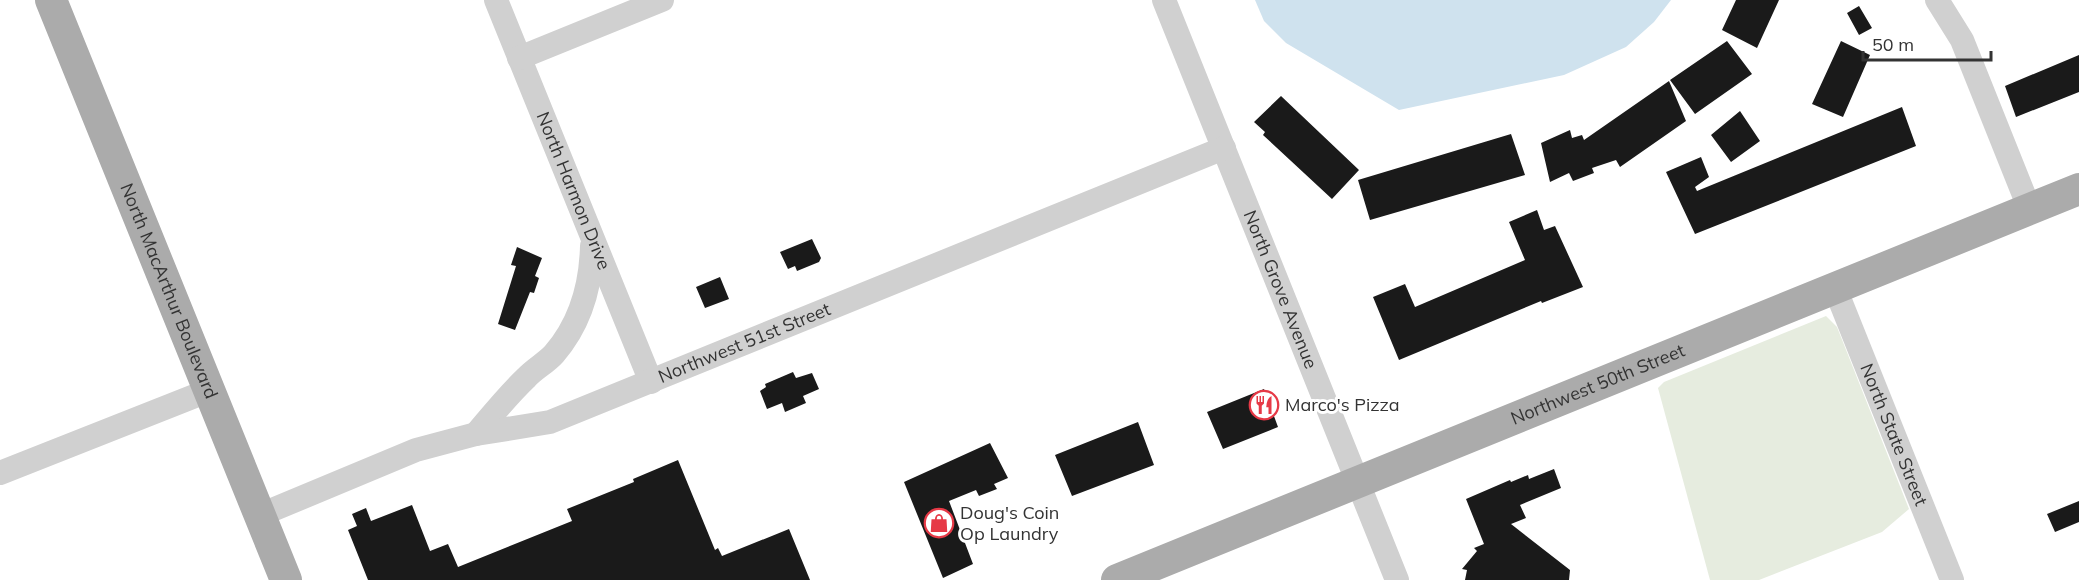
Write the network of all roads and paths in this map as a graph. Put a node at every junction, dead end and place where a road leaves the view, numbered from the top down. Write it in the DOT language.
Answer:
graph roads {
  1 [pos="51,0"];
  2 [pos="496,0"];
  3 [pos="662,0"];
  4 [pos="1164,0"];
  5 [pos="1937,0"];
  6 [pos="519,58"];
  7 [pos="1224,148"];
  8 [pos="2079,189"];
  9 [pos="2030,210"];
  10 [pos="592,236"];
  11 [pos="1835,288"];
  12 [pos="651,382"];
  13 [pos="210,390"];
  14 [pos="476,434"];
  15 [pos="0,473"];
  16 [pos="1358,483"];
  17 [pos="260,515"];
  18 [pos="286,580"];
  19 [pos="1117,580"];
  20 [pos="1397,580"];
  21 [pos="1952,580"];
  1 -- 13 [label="main road, North MacArthur Boulevard"];
  2 -- 6 [label="street, North Harmon Drive"];
  3 -- 6 [label="street"];
  4 -- 7 [label="street, North Grove Avenue"];
  5 -- 9 [label="street"];
  6 -- 10 [label="street, North Harmon Drive"];
  7 -- 12 [label="street, Northwest 51st Street"];
  7 -- 16 [label="street, North Grove Avenue"];
  8 -- 9 [label="main road, Northwest 50th Street"];
  9 -- 11 [label="main road, Northwest 50th Street"];
  10 -- 12 [label="street, North Harmon Drive"];
  10 -- 14 [label="street"];
  11 -- 16 [label="main road, Northwest 50th Street"];
  11 -- 21 [label="street, North State Street"];
  12 -- 14 [label="street, Northwest 51st Street"];
  13 -- 15 [label="street"];
  13 -- 17 [label="main road, North MacArthur Boulevard"];
  14 -- 17 [label="street, Northwest 51st Street"];
  16 -- 19 [label="main road, Northwest 50th Street"];
  16 -- 20 [label="street, North Grove Avenue"];
  17 -- 18 [label="main road, North MacArthur Boulevard"];
}
